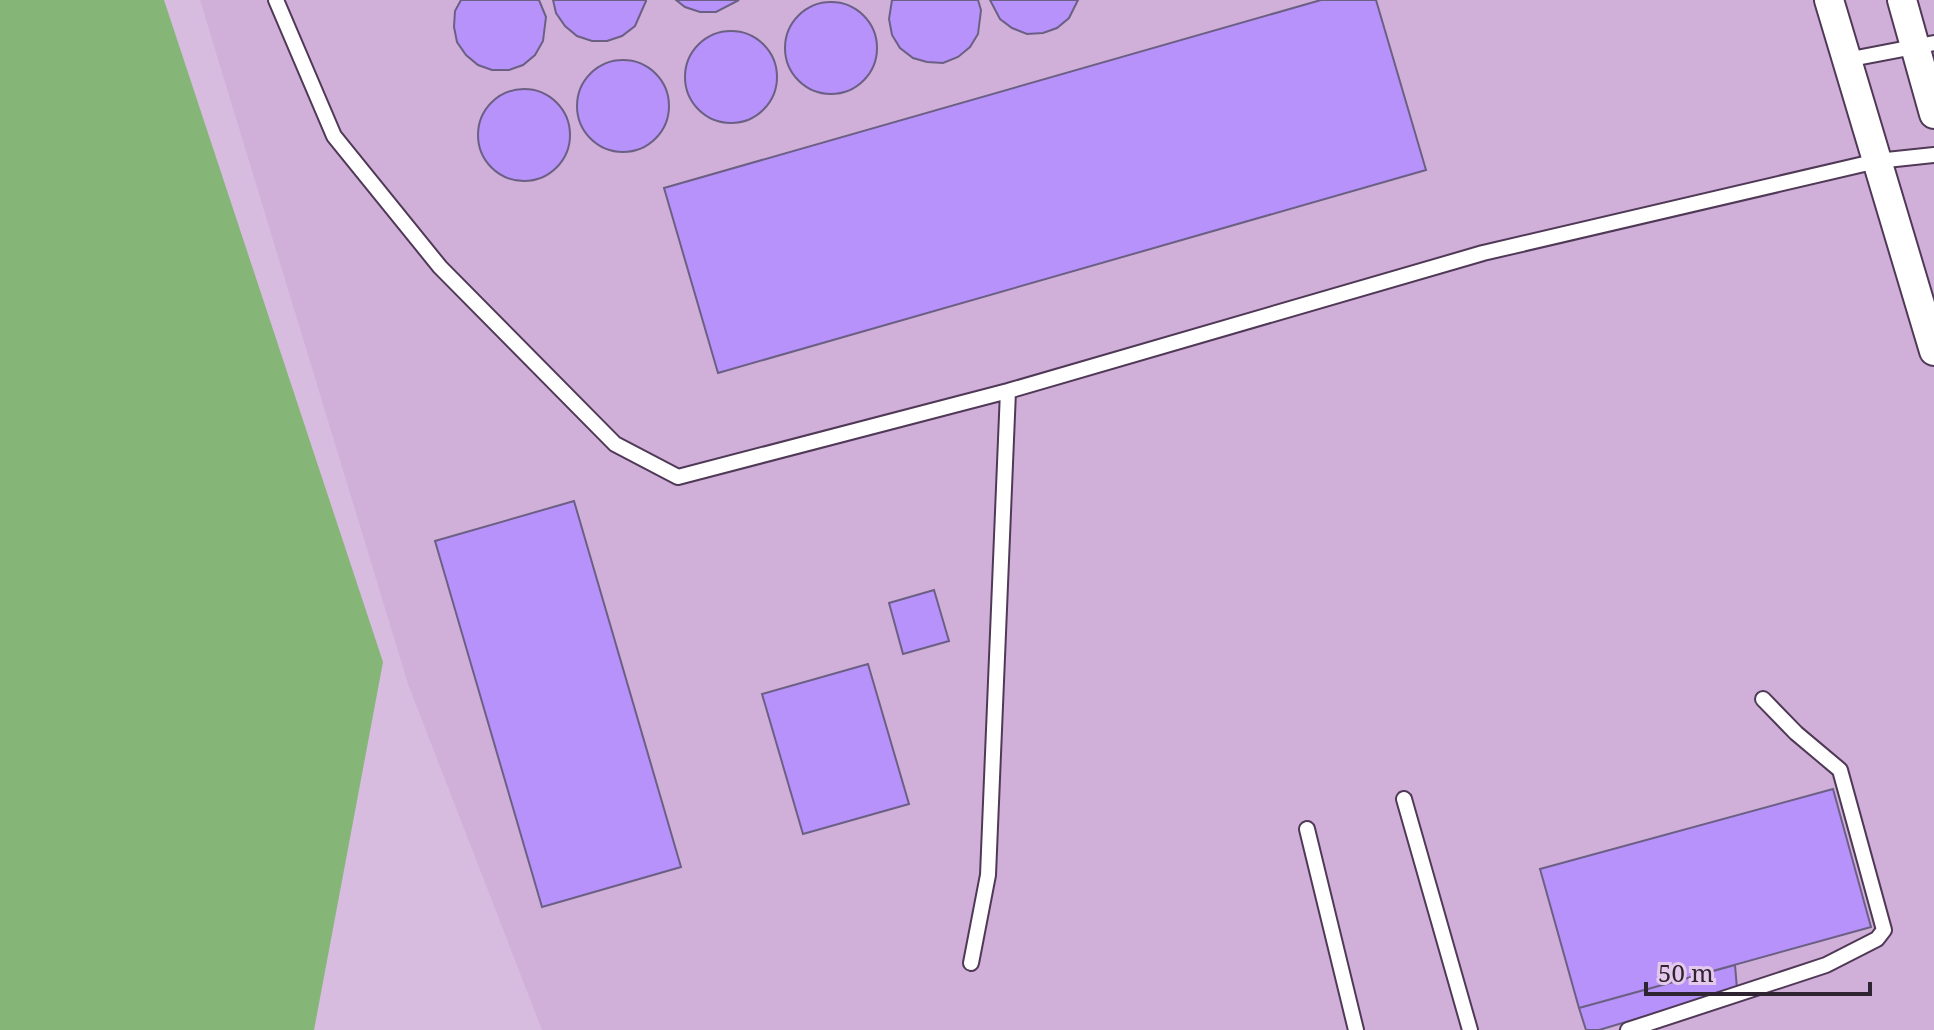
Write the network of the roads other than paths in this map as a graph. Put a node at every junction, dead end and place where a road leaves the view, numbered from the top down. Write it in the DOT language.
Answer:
graph roads {
  1 [pos="276,0"];
  2 [pos="1829,0"];
  3 [pos="1902,0"];
  4 [pos="1925,44"];
  5 [pos="1846,60"];
  6 [pos="1934,114"];
  7 [pos="1934,155"];
  8 [pos="1877,161"];
  9 [pos="1934,351"];
  10 [pos="1008,391"];
  11 [pos="1763,699"];
  12 [pos="1404,799"];
  13 [pos="1307,829"];
  14 [pos="971,963"];
  15 [pos="1356,1030"];
  16 [pos="1470,1030"];
  17 [pos="1628,1030"];
  1 -- 10 [label="lane"];
  2 -- 5 [label="street"];
  3 -- 4 [label="street"];
  4 -- 5 [label="lane"];
  4 -- 6 [label="street"];
  5 -- 8 [label="street"];
  7 -- 8 [label="lane"];
  8 -- 9 [label="street"];
  8 -- 10 [label="lane"];
  10 -- 14 [label="lane"];
  11 -- 17 [label="lane"];
  12 -- 16 [label="lane"];
  13 -- 15 [label="lane"];
}
